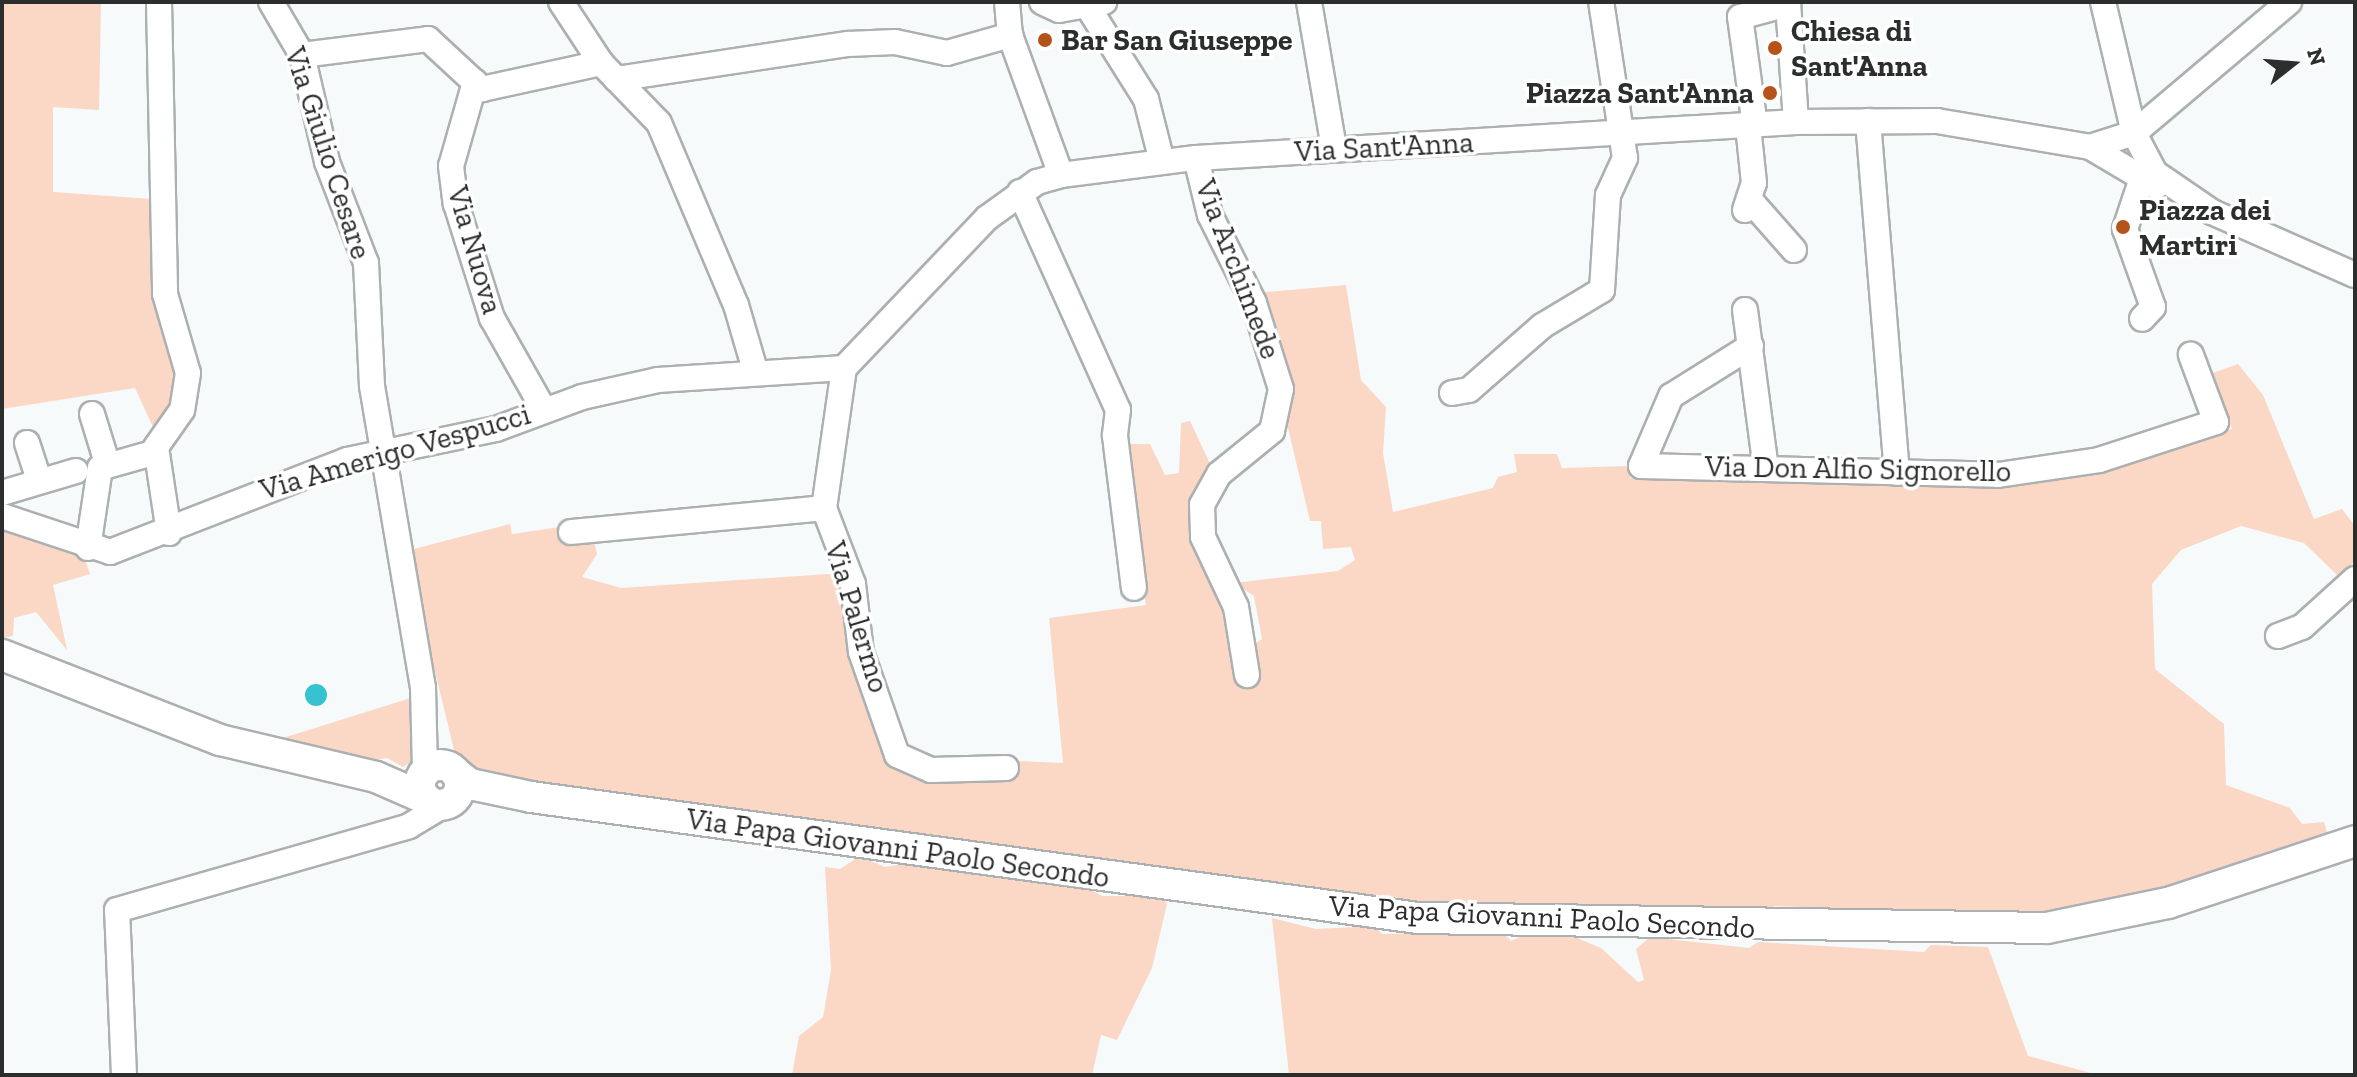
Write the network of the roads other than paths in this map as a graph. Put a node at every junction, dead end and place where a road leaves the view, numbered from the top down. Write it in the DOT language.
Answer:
graph roads {
  1 [pos="159,2"];
  2 [pos="271,2"];
  3 [pos="561,2"];
  4 [pos="1007,2"];
  5 [pos="1309,2"];
  6 [pos="1601,2"];
  7 [pos="2103,2"];
  8 [pos="2289,2"];
  9 [pos="1788,3"];
  10 [pos="1096,4"];
  11 [pos="1054,5"];
  12 [pos="1010,35"];
  13 [pos="302,55"];
  14 [pos="608,71"];
  15 [pos="475,82"];
  16 [pos="1868,121"];
  17 [pos="1796,122"];
  18 [pos="1752,126"];
  19 [pos="2136,126"];
  20 [pos="1625,134"];
  21 [pos="2090,147"];
  22 [pos="1334,149"];
  23 [pos="1196,158"];
  24 [pos="1162,162"];
  25 [pos="1061,175"];
  26 [pos="2141,181"];
  27 [pos="1020,192"];
  28 [pos="2183,195"];
  29 [pos="1794,250"];
  30 [pos="2351,262"];
  31 [pos="1745,310"];
  32 [pos="2142,319"];
  33 [pos="1751,346"];
  34 [pos="2191,355"];
  35 [pos="844,368"];
  36 [pos="755,370"];
  37 [pos="1452,393"];
  38 [pos="544,410"];
  39 [pos="92,414"];
  40 [pos="27,443"];
  41 [pos="156,452"];
  42 [pos="382,455"];
  43 [pos="108,466"];
  44 [pos="1766,469"];
  45 [pos="76,471"];
  46 [pos="1897,473"];
  47 [pos="39,481"];
  48 [pos="2,493"];
  49 [pos="824,508"];
  50 [pos="2,516"];
  51 [pos="571,532"];
  52 [pos="169,533"];
  53 [pos="88,548"];
  54 [pos="2355,579"];
  55 [pos="1134,588"];
  56 [pos="2278,636"];
  57 [pos="2,655"];
  58 [pos="1247,675"];
  59 [pos="1006,768"];
  60 [pos="436,788"];
  61 [pos="2355,841"];
  62 [pos="124,1075"];
  1 -- 41 [label="street"];
  2 -- 13 [label="street, Via Giulio Cesare"];
  3 -- 14 [label="street"];
  4 -- 12 [label="street"];
  5 -- 22 [label="street"];
  6 -- 20 [label="street"];
  7 -- 19 [label="street"];
  8 -- 19 [label="street"];
  9 -- 17 [label="street"];
  9 -- 18 [label="street"];
  10 -- 11 [label="street"];
  10 -- 24 [label="street"];
  12 -- 14 [label="street"];
  12 -- 25 [label="street"];
  13 -- 15 [label="street"];
  13 -- 42 [label="street, Via Giulio Cesare"];
  14 -- 15 [label="street"];
  14 -- 36 [label="street"];
  15 -- 38 [label="street, Via Nuova"];
  16 -- 17 [label="street, Via Sant'Anna"];
  16 -- 21 [label="street, Via Sant'Anna"];
  16 -- 46 [label="street"];
  17 -- 18 [label="street, Via Sant'Anna"];
  18 -- 20 [label="street, Via Sant'Anna"];
  18 -- 29 [label="street"];
  19 -- 21 [label="street"];
  19 -- 28 [label="street"];
  20 -- 22 [label="street, Via Sant'Anna"];
  20 -- 37 [label="street"];
  21 -- 26 [label="street"];
  22 -- 23 [label="street, Via Sant'Anna"];
  23 -- 24 [label="street, Via Sant'Anna"];
  23 -- 58 [label="street, Via Archimede"];
  24 -- 25 [label="street, Via Sant'Anna"];
  25 -- 27 [label="street, Via Sant'Anna"];
  26 -- 28 [label="street"];
  26 -- 32 [label="street"];
  27 -- 35 [label="street, Via Sant'Anna"];
  27 -- 55 [label="street"];
  28 -- 30 [label="street"];
  31 -- 33 [label="street"];
  33 -- 44 [label="street"];
  33 -- 44 [label="street, Via Don Alfio Signorello"];
  34 -- 46 [label="street, Via Don Alfio Signorello"];
  35 -- 36 [label="street"];
  35 -- 49 [label="street, Via Palermo"];
  36 -- 38 [label="street, Via Amerigo Vespucci"];
  38 -- 42 [label="street, Via Amerigo Vespucci"];
  39 -- 43 [label="street"];
  40 -- 47 [label="street"];
  41 -- 43 [label="street"];
  41 -- 52 [label="street"];
  42 -- 52 [label="street, Via Amerigo Vespucci"];
  42 -- 60 [label="street, Via Giulio Cesare"];
  43 -- 53 [label="street"];
  44 -- 46 [label="street, Via Don Alfio Signorello"];
  45 -- 47 [label="street"];
  47 -- 48 [label="street"];
  49 -- 51 [label="street"];
  49 -- 59 [label="street, Via Palermo"];
  50 -- 53 [label="street, Via Amerigo Vespucci"];
  52 -- 53 [label="street, Via Amerigo Vespucci"];
  54 -- 56 [label="street"];
  57 -- 60 [label="main road, Via Papa Giovanni Paolo Secondo"];
  60 -- 61 [label="main road, Via Papa Giovanni Paolo Secondo"];
  60 -- 62 [label="street"];
}
